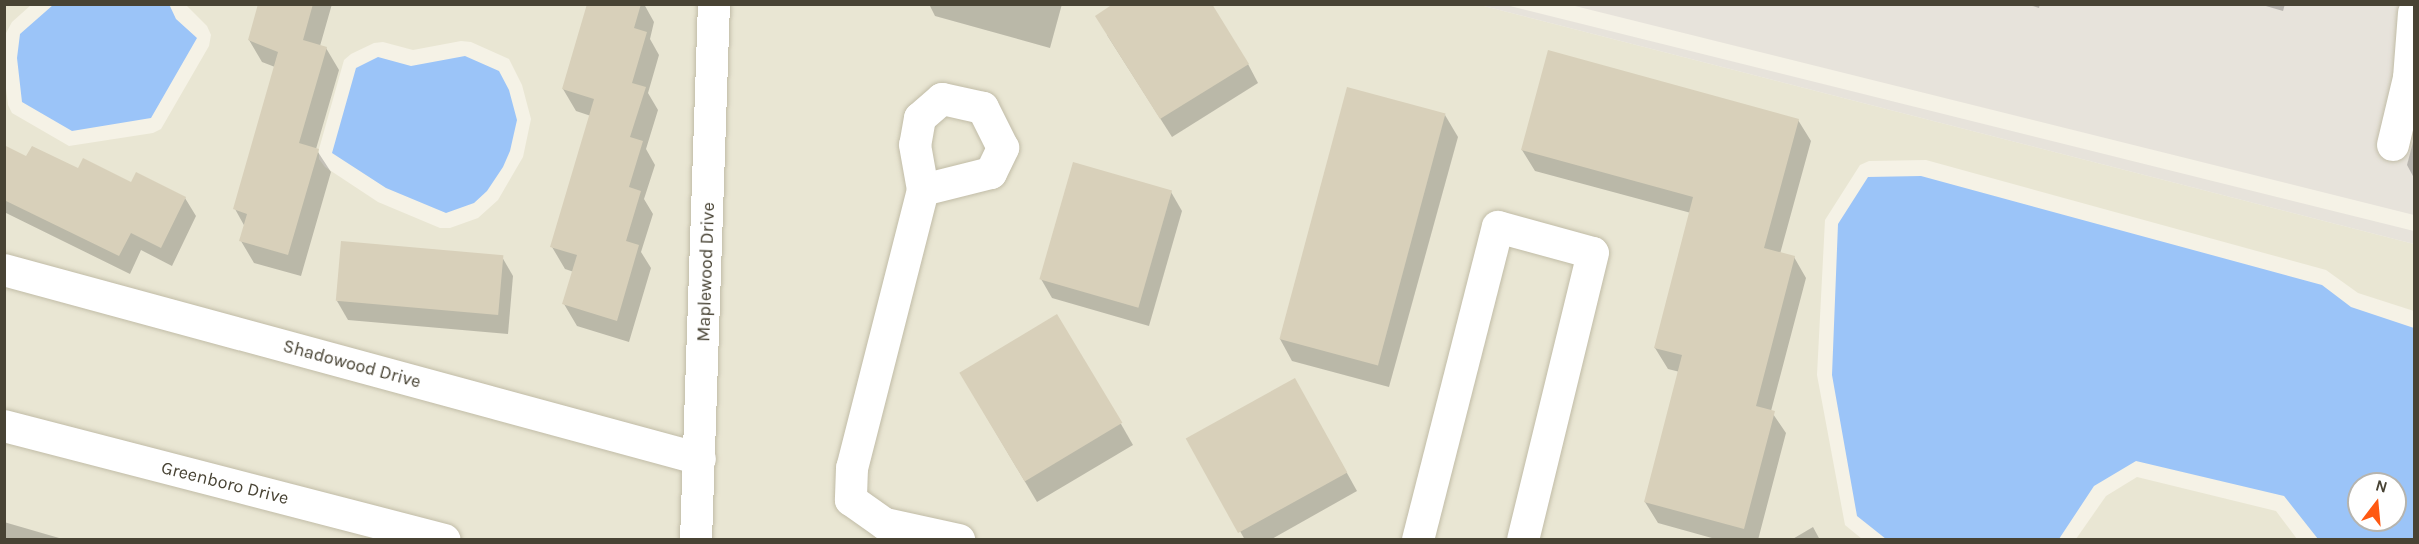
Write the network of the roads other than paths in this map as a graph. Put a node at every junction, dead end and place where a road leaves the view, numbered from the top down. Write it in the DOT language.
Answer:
graph roads {
  1 [pos="714,4"];
  2 [pos="2415,13"];
  3 [pos="2393,145"];
  4 [pos="923,190"];
  5 [pos="4,270"];
  6 [pos="4,426"];
  7 [pos="700,459"];
  8 [pos="445,540"];
  9 [pos="696,540"];
  10 [pos="959,540"];
  11 [pos="1418,540"];
  12 [pos="1523,540"];
  1 -- 7 [label="street, Maplewood Drive"];
  2 -- 3 [label="street"];
  4 -- 10 [label="street"];
  5 -- 7 [label="street, Shadowood Drive"];
  6 -- 8 [label="street, Greenboro Drive"];
  7 -- 9 [label="street, Maplewood Drive"];
  11 -- 12 [label="street"];
}
